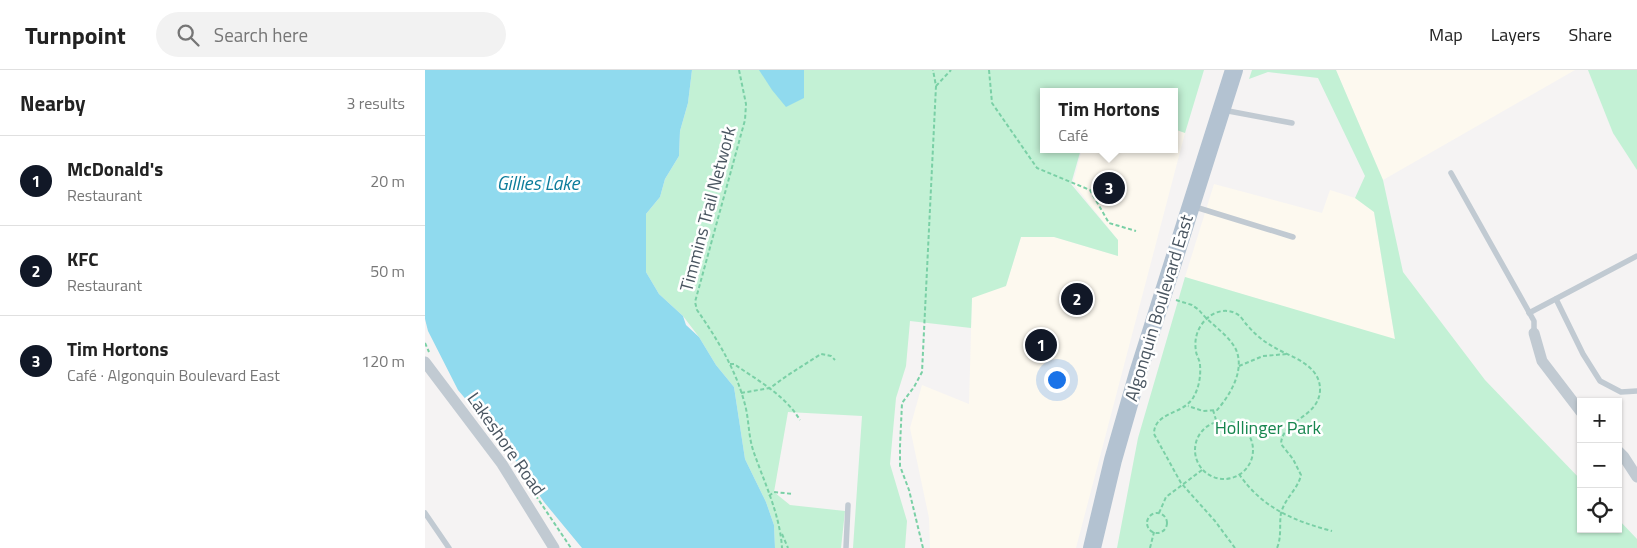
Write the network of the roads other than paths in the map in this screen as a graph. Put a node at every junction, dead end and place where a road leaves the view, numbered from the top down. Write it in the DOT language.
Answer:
graph roads {
  1 [pos="1234,70"];
  2 [pos="1221,110"];
  3 [pos="1292,123"];
  4 [pos="1451,173"];
  5 [pos="1190,205"];
  6 [pos="1293,237"];
  7 [pos="1637,256"];
  8 [pos="1556,299"];
  9 [pos="1529,313"];
  10 [pos="1535,333"];
  11 [pos="425,362"];
  12 [pos="1637,391"];
  13 [pos="1577,407"];
  14 [pos="1622,454"];
  15 [pos="1637,477"];
  16 [pos="849,505"];
  17 [pos="425,513"];
  18 [pos="449,548"];
  19 [pos="554,548"];
  20 [pos="846,548"];
  21 [pos="1092,548"];
  1 -- 2 [label="main road, Algonquin Boulevard East"];
  2 -- 3 [label="lane"];
  2 -- 5 [label="main road, Algonquin Boulevard East"];
  4 -- 9 [label="lane"];
  5 -- 6 [label="lane"];
  5 -- 21 [label="main road, Algonquin Boulevard East"];
  7 -- 8 [label="lane"];
  8 -- 9 [label="lane"];
  8 -- 12 [label="lane"];
  9 -- 10 [label="lane"];
  10 -- 13 [label="street"];
  11 -- 19 [label="street, Lakeshore Road"];
  14 -- 15 [label="street"];
  16 -- 20 [label="lane"];
  17 -- 18 [label="lane"];
}
